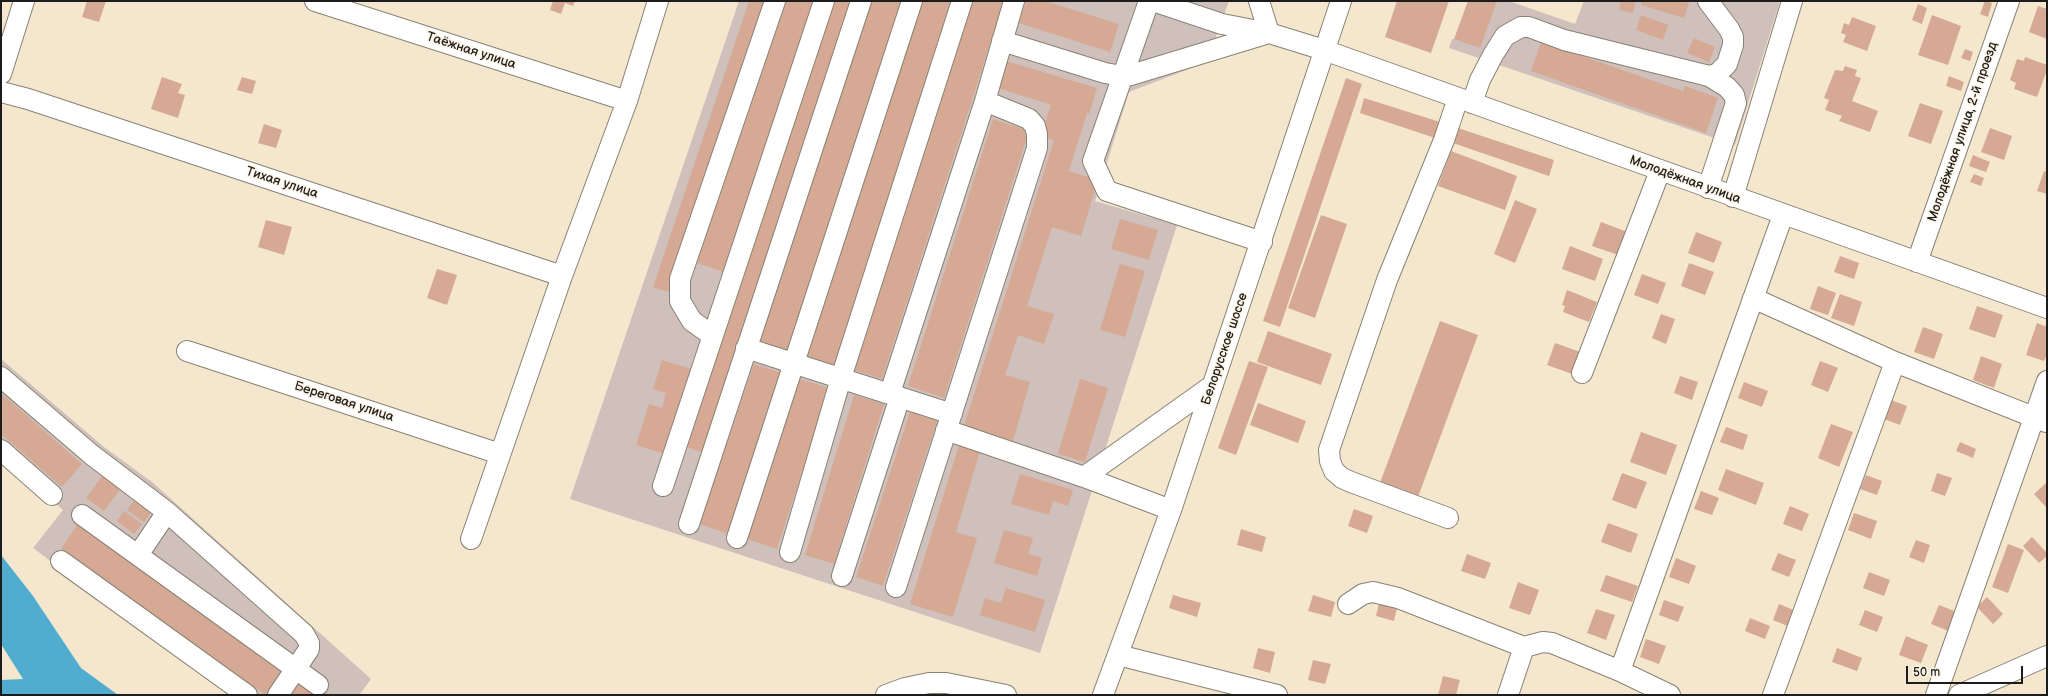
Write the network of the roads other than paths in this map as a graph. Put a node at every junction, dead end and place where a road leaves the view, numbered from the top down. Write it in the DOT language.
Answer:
graph roads {
  1 [pos="24,1"];
  2 [pos="315,1"];
  3 [pos="658,1"];
  4 [pos="775,1"];
  5 [pos="824,1"];
  6 [pos="861,1"];
  7 [pos="912,1"];
  8 [pos="962,1"];
  9 [pos="1014,1"];
  10 [pos="1149,1"];
  11 [pos="1154,1"];
  12 [pos="1259,1"];
  13 [pos="1341,1"];
  14 [pos="1708,1"];
  15 [pos="1792,1"];
  16 [pos="2009,1"];
  17 [pos="1269,33"];
  18 [pos="1002,40"];
  19 [pos="1324,50"];
  20 [pos="1,74"];
  21 [pos="1122,76"];
  22 [pos="1709,76"];
  23 [pos="1,92"];
  24 [pos="627,101"];
  25 [pos="985,101"];
  26 [pos="1465,101"];
  27 [pos="1660,171"];
  28 [pos="1708,188"];
  29 [pos="1733,197"];
  30 [pos="1782,215"];
  31 [pos="1262,242"];
  32 [pos="1917,262"];
  33 [pos="562,276"];
  34 [pos="1753,298"];
  35 [pos="2047,308"];
  36 [pos="713,336"];
  37 [pos="746,348"];
  38 [pos="187,351"];
  39 [pos="1895,362"];
  40 [pos="794,363"];
  41 [pos="1582,373"];
  42 [pos="1,377"];
  43 [pos="841,378"];
  44 [pos="2047,381"];
  45 [pos="1213,385"];
  46 [pos="895,395"];
  47 [pos="2041,420"];
  48 [pos="949,422"];
  49 [pos="1,450"];
  50 [pos="500,454"];
  51 [pos="1084,477"];
  52 [pos="663,486"];
  53 [pos="52,496"];
  54 [pos="1171,510"];
  55 [pos="167,512"];
  56 [pos="82,515"];
  57 [pos="1448,518"];
  58 [pos="689,524"];
  59 [pos="737,538"];
  60 [pos="471,539"];
  61 [pos="790,552"];
  62 [pos="138,555"];
  63 [pos="61,561"];
  64 [pos="842,576"];
  65 [pos="896,587"];
  66 [pos="1348,604"];
  67 [pos="1524,647"];
  68 [pos="1118,655"];
  69 [pos="2047,656"];
  70 [pos="296,669"];
  71 [pos="1620,671"];
  72 [pos="318,685"];
  73 [pos="247,695"];
  74 [pos="278,695"];
  75 [pos="886,695"];
  76 [pos="1006,695"];
  77 [pos="1103,695"];
  78 [pos="1277,695"];
  79 [pos="1508,695"];
  80 [pos="1670,695"];
  81 [pos="1773,695"];
  82 [pos="1936,695"];
  83 [pos="1959,695"];
  1 -- 20 [label="street"];
  2 -- 24 [label="street, Таёжная улица"];
  3 -- 24 [label="street"];
  4 -- 36 [label="street"];
  5 -- 36 [label="street"];
  6 -- 37 [label="street"];
  7 -- 40 [label="street"];
  8 -- 43 [label="street"];
  9 -- 18 [label="street"];
  10 -- 21 [label="street"];
  11 -- 17 [label="street, Молодёжная улица"];
  12 -- 17 [label="street"];
  13 -- 19 [label="street, Белорусское шоссе"];
  14 -- 22 [label="street"];
  15 -- 29 [label="street"];
  16 -- 32 [label="street, Молодёжная улица, 2-й проезд"];
  17 -- 19 [label="street, Молодёжная улица"];
  17 -- 21 [label="street"];
  18 -- 21 [label="street"];
  18 -- 25 [label="street"];
  19 -- 26 [label="street, Молодёжная улица"];
  19 -- 31 [label="street, Белорусское шоссе"];
  21 -- 31 [label="street"];
  22 -- 26 [label="street"];
  22 -- 28 [label="street"];
  23 -- 33 [label="street, Тихая улица"];
  24 -- 33 [label="street"];
  25 -- 46 [label="street"];
  25 -- 48 [label="street"];
  26 -- 27 [label="street, Молодёжная улица"];
  26 -- 57 [label="street"];
  27 -- 28 [label="street, Молодёжная улица"];
  27 -- 41 [label="street"];
  28 -- 29 [label="street, Молодёжная улица"];
  29 -- 30 [label="street, Молодёжная улица"];
  30 -- 32 [label="street, Молодёжная улица"];
  30 -- 34 [label="street"];
  31 -- 45 [label="street, Белорусское шоссе"];
  32 -- 35 [label="street, Молодёжная улица"];
  33 -- 50 [label="street"];
  34 -- 39 [label="street"];
  34 -- 71 [label="street"];
  36 -- 52 [label="street"];
  37 -- 40 [label="street"];
  37 -- 58 [label="street"];
  38 -- 50 [label="street, Береговая улица"];
  39 -- 47 [label="street"];
  39 -- 81 [label="street"];
  40 -- 43 [label="street"];
  40 -- 59 [label="street"];
  42 -- 55 [label="street"];
  43 -- 46 [label="street"];
  43 -- 61 [label="street"];
  44 -- 47 [label="street"];
  45 -- 51 [label="street"];
  45 -- 54 [label="street, Белорусское шоссе"];
  46 -- 48 [label="street"];
  46 -- 64 [label="street"];
  47 -- 82 [label="street"];
  48 -- 51 [label="street"];
  48 -- 65 [label="street"];
  49 -- 53 [label="street"];
  50 -- 60 [label="street"];
  51 -- 54 [label="street"];
  54 -- 68 [label="street, Белорусское шоссе"];
  55 -- 62 [label="street"];
  55 -- 70 [label="street"];
  56 -- 62 [label="street"];
  62 -- 70 [label="street"];
  63 -- 73 [label="street"];
  66 -- 67 [label="street"];
  67 -- 71 [label="street"];
  67 -- 79 [label="street"];
  68 -- 77 [label="street, Белорусское шоссе"];
  68 -- 78 [label="street"];
  69 -- 83 [label="street"];
  70 -- 72 [label="street"];
  70 -- 74 [label="street"];
  71 -- 80 [label="street"];
  75 -- 76 [label="street"];
}
